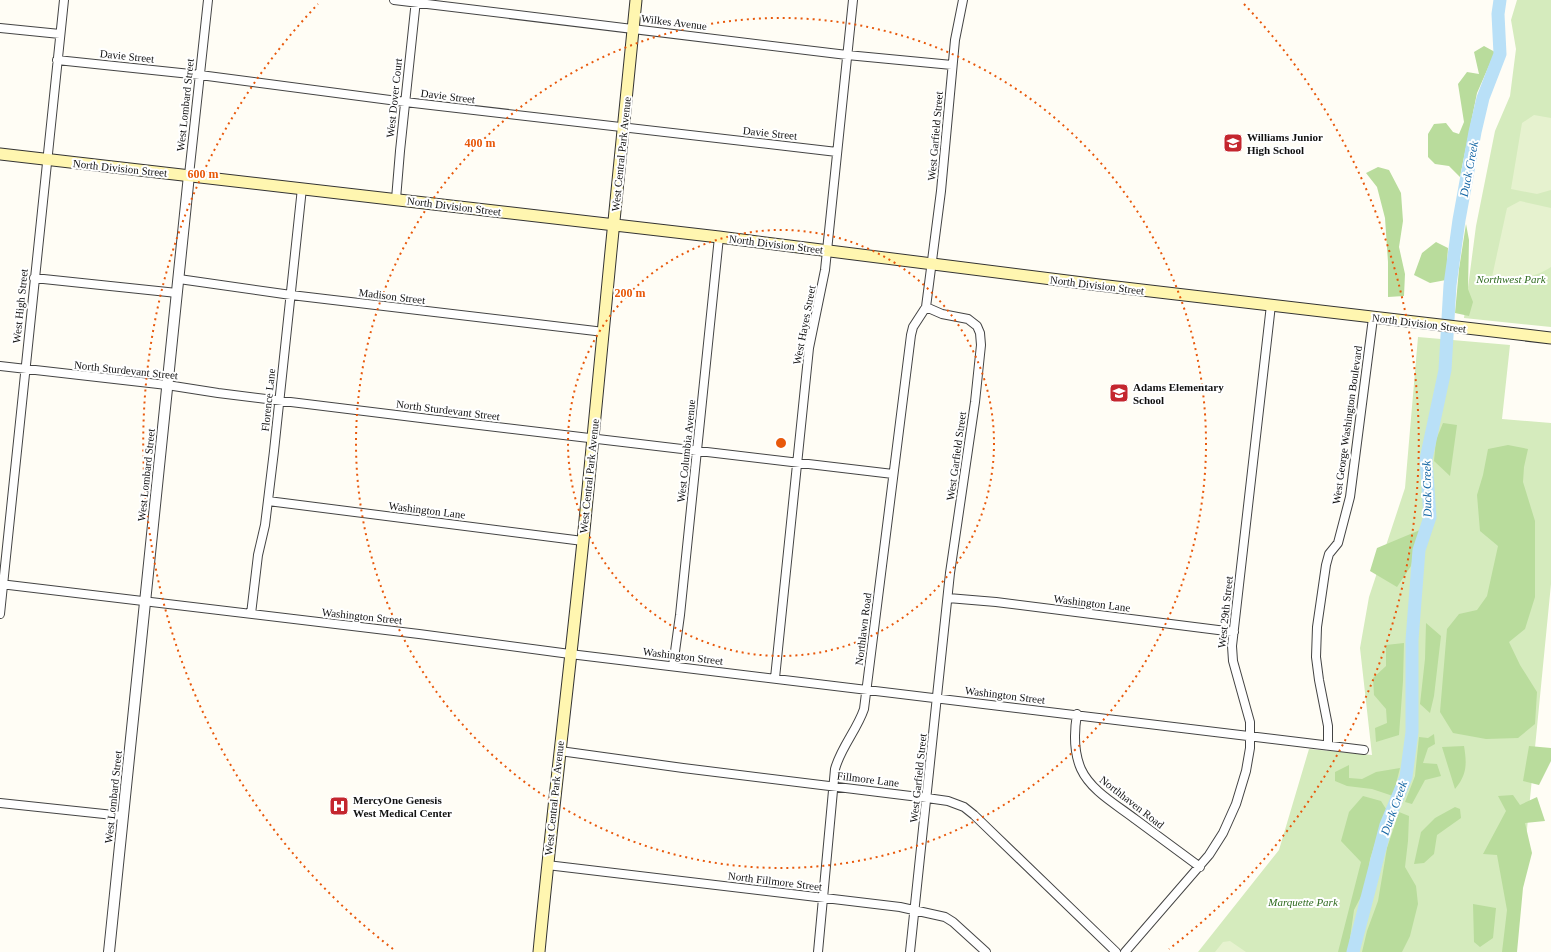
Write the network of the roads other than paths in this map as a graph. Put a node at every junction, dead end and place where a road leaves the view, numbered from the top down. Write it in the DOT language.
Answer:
graph roads {
  1 [pos="64,0"];
  2 [pos="208,0"];
  3 [pos="394,0"];
  4 [pos="636,0"];
  5 [pos="853,0"];
  6 [pos="963,0"];
  7 [pos="416,1"];
  8 [pos="0,28"];
  9 [pos="633,29"];
  10 [pos="60,34"];
  11 [pos="847,54"];
  12 [pos="58,60"];
  13 [pos="952,66"];
  14 [pos="200,75"];
  15 [pos="405,102"];
  16 [pos="623,127"];
  17 [pos="837,152"];
  18 [pos="0,154"];
  19 [pos="47,160"];
  20 [pos="189,175"];
  21 [pos="302,188"];
  22 [pos="396,199"];
  23 [pos="614,226"];
  24 [pos="719,237"];
  25 [pos="827,251"];
  26 [pos="932,264"];
  27 [pos="34,278"];
  28 [pos="178,279"];
  29 [pos="177,293"];
  30 [pos="291,295"];
  31 [pos="1271,306"];
  32 [pos="926,307"];
  33 [pos="1373,318"];
  34 [pos="604,332"];
  35 [pos="1551,338"];
  36 [pos="0,366"];
  37 [pos="25,369"];
  38 [pos="168,385"];
  39 [pos="280,400"];
  40 [pos="593,438"];
  41 [pos="697,450"];
  42 [pos="796,462"];
  43 [pos="893,474"];
  44 [pos="268,501"];
  45 [pos="583,541"];
  46 [pos="2,584"];
  47 [pos="948,598"];
  48 [pos="145,601"];
  49 [pos="0,614"];
  50 [pos="251,614"];
  51 [pos="1234,632"];
  52 [pos="570,654"];
  53 [pos="673,666"];
  54 [pos="774,678"];
  55 [pos="866,689"];
  56 [pos="937,698"];
  57 [pos="1077,714"];
  58 [pos="1250,735"];
  59 [pos="1328,745"];
  60 [pos="1364,750"];
  61 [pos="560,751"];
  62 [pos="834,786"];
  63 [pos="927,798"];
  64 [pos="0,803"];
  65 [pos="123,816"];
  66 [pos="547,865"];
  67 [pos="1200,867"];
  68 [pos="823,898"];
  69 [pos="915,910"];
  70 [pos="109,952"];
  71 [pos="539,952"];
  72 [pos="818,952"];
  73 [pos="910,952"];
  74 [pos="986,952"];
  75 [pos="1116,952"];
  76 [pos="1125,952"];
  1 -- 10 [label="street, West High Street"];
  2 -- 14 [label="street, West Lombard Street"];
  3 -- 7 [label="street, Wilkes Avenue"];
  4 -- 9 [label="main road, West Central Park Avenue"];
  5 -- 11 [label="street, West Hayes Street"];
  6 -- 13 [label="street, West Garfield Street"];
  7 -- 9 [label="street, Wilkes Avenue"];
  7 -- 15 [label="street, West Dover Court"];
  8 -- 10 [label="street"];
  9 -- 11 [label="street, Wilkes Avenue"];
  9 -- 16 [label="main road, West Central Park Avenue"];
  10 -- 12 [label="street, West High Street"];
  11 -- 13 [label="street, Wilkes Avenue"];
  11 -- 17 [label="street, West Hayes Street"];
  12 -- 14 [label="street, Davie Street"];
  12 -- 19 [label="street, West High Street"];
  13 -- 26 [label="street, West Garfield Street"];
  14 -- 15 [label="street, Davie Street"];
  14 -- 20 [label="street, West Lombard Street"];
  15 -- 16 [label="street, Davie Street"];
  15 -- 22 [label="street, West Dover Court"];
  16 -- 17 [label="street, Davie Street"];
  16 -- 23 [label="main road, West Central Park Avenue"];
  17 -- 25 [label="street, West Hayes Street"];
  18 -- 19 [label="main road, North Division Street"];
  19 -- 20 [label="main road, North Division Street"];
  19 -- 27 [label="street, West High Street"];
  20 -- 21 [label="main road, North Division Street"];
  20 -- 28 [label="street, West Lombard Street"];
  21 -- 22 [label="main road, North Division Street"];
  21 -- 30 [label="street, Florence Lane"];
  22 -- 23 [label="main road, North Division Street"];
  23 -- 24 [label="main road, North Division Street"];
  23 -- 34 [label="main road, West Central Park Avenue"];
  24 -- 25 [label="main road, North Division Street"];
  24 -- 41 [label="street, West Columbia Avenue"];
  25 -- 26 [label="main road, North Division Street"];
  25 -- 42 [label="street, West Hayes Street"];
  26 -- 31 [label="main road, North Division Street"];
  26 -- 32 [label="street, West Garfield Street"];
  27 -- 29 [label="street"];
  27 -- 37 [label="street, West High Street"];
  28 -- 29 [label="street, West Lombard Street"];
  28 -- 30 [label="street, Madison Street"];
  29 -- 38 [label="street, West Lombard Street"];
  30 -- 34 [label="street, Madison Street"];
  30 -- 39 [label="street, Florence Lane"];
  31 -- 33 [label="main road, North Division Street"];
  31 -- 51 [label="street, West 29th Street"];
  32 -- 43 [label="street, Northlawn Road"];
  32 -- 47 [label="street, West Garfield Street"];
  33 -- 35 [label="main road, North Division Street"];
  33 -- 59 [label="street, West George Washington Boulevard"];
  34 -- 40 [label="main road, West Central Park Avenue"];
  36 -- 37 [label="street, North Sturdevant Street"];
  37 -- 38 [label="street, North Sturdevant Street"];
  37 -- 46 [label="street, West High Street"];
  38 -- 39 [label="street, North Sturdevant Street"];
  38 -- 48 [label="street, West Lombard Street"];
  39 -- 40 [label="street, North Sturdevant Street"];
  39 -- 44 [label="street, Florence Lane"];
  40 -- 41 [label="street, North Sturdevant Street"];
  40 -- 45 [label="main road, West Central Park Avenue"];
  41 -- 42 [label="street, North Sturdevant Street"];
  41 -- 53 [label="street, West Columbia Avenue"];
  42 -- 43 [label="street, North Sturdevant Street"];
  42 -- 54 [label="street, West Hayes Street"];
  43 -- 55 [label="street, Northlawn Road"];
  44 -- 45 [label="street, Washington Lane"];
  44 -- 50 [label="street, Florence Lane"];
  45 -- 52 [label="main road, West Central Park Avenue"];
  46 -- 48 [label="street, Washington Street"];
  46 -- 49 [label="street, West High Street"];
  47 -- 51 [label="street, Washington Lane"];
  47 -- 56 [label="street, West Garfield Street"];
  48 -- 50 [label="street, Washington Street"];
  48 -- 65 [label="street, West Lombard Street"];
  50 -- 52 [label="street, Washington Street"];
  51 -- 58 [label="street, West 29th Street"];
  52 -- 53 [label="street, Washington Street"];
  52 -- 61 [label="main road, West Central Park Avenue"];
  53 -- 54 [label="street, Washington Street"];
  54 -- 55 [label="street, Washington Street"];
  55 -- 56 [label="street, Washington Street"];
  55 -- 62 [label="street, Northlawn Road"];
  56 -- 57 [label="street, Washington Street"];
  56 -- 63 [label="street, West Garfield Street"];
  57 -- 58 [label="street, Washington Street"];
  57 -- 67 [label="street, Northhaven Road"];
  58 -- 59 [label="street, Washington Street"];
  58 -- 67 [label="street, West 29th Street"];
  59 -- 60 [label="street, Washington Street"];
  61 -- 62 [label="street, Fillmore Lane"];
  61 -- 66 [label="main road, West Central Park Avenue"];
  62 -- 63 [label="street, Fillmore Lane"];
  62 -- 68 [label="street, Northlawn Road"];
  63 -- 69 [label="street, West Garfield Street"];
  63 -- 75 [label="street, Fillmore Lane"];
  64 -- 65 [label="street"];
  65 -- 70 [label="street, West Lombard Street"];
  66 -- 68 [label="street, North Fillmore Street"];
  66 -- 71 [label="main road, West Central Park Avenue"];
  67 -- 76 [label="street, West 29th Street"];
  68 -- 69 [label="street, North Fillmore Street"];
  68 -- 72 [label="street, Northlawn Road"];
  69 -- 73 [label="street, West Garfield Street"];
  69 -- 74 [label="street, North Fillmore Street"];
}
